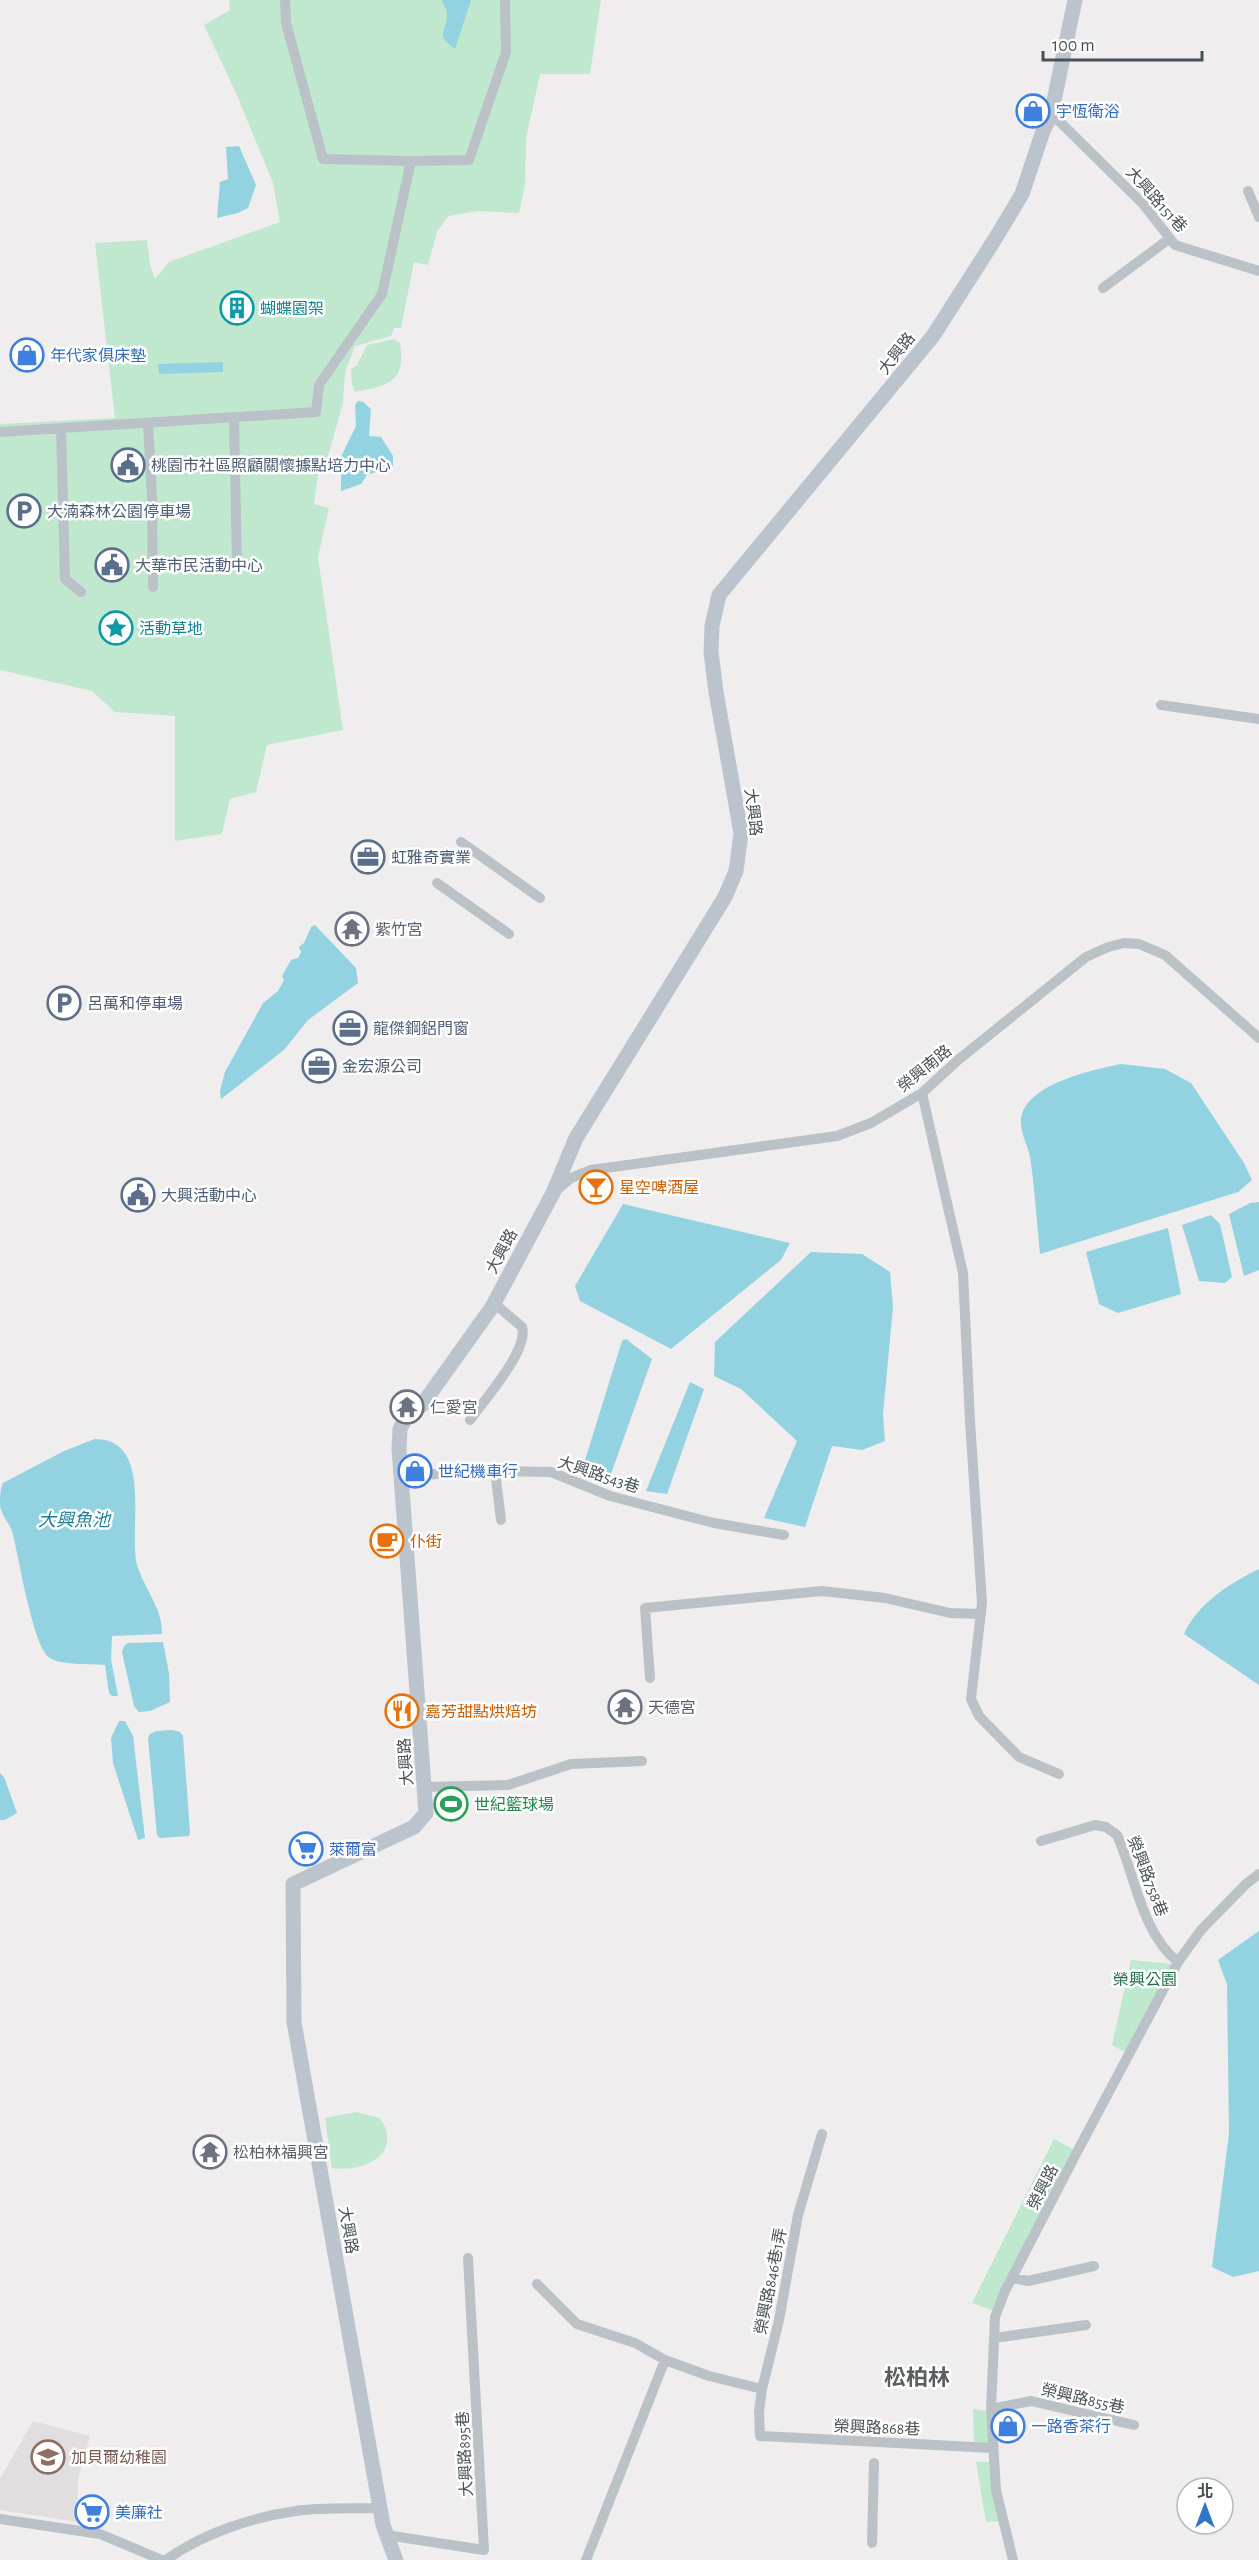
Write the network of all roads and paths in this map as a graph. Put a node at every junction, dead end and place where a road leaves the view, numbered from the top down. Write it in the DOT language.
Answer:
graph roads {
  1 [pos="285,0"];
  2 [pos="505,0"];
  3 [pos="1075,0"];
  4 [pos="1051,115"];
  5 [pos="411,162"];
  6 [pos="1248,191"];
  7 [pos="1259,217"];
  8 [pos="1169,239"];
  9 [pos="1259,271"];
  10 [pos="1103,288"];
  11 [pos="234,417"];
  12 [pos="148,423"];
  13 [pos="61,428"];
  14 [pos="0,432"];
  15 [pos="237,567"];
  16 [pos="153,587"];
  17 [pos="81,592"];
  18 [pos="1161,705"];
  19 [pos="1259,719"];
  20 [pos="461,842"];
  21 [pos="437,883"];
  22 [pos="540,898"];
  23 [pos="509,934"];
  24 [pos="1259,1038"];
  25 [pos="922,1093"];
  26 [pos="553,1193"];
  27 [pos="494,1303"];
  28 [pos="470,1420"];
  29 [pos="495,1471"];
  30 [pos="401,1476"];
  31 [pos="501,1520"];
  32 [pos="784,1536"];
  33 [pos="981,1614"];
  34 [pos="650,1678"];
  35 [pos="642,1761"];
  36 [pos="1059,1774"];
  37 [pos="424,1787"];
  38 [pos="1041,1841"];
  39 [pos="1259,1874"];
  40 [pos="1178,1962"];
  41 [pos="822,2134"];
  42 [pos="468,2258"];
  43 [pos="1094,2266"];
  44 [pos="1012,2278"];
  45 [pos="537,2284"];
  46 [pos="1086,2325"];
  47 [pos="994,2338"];
  48 [pos="665,2360"];
  49 [pos="762,2389"];
  50 [pos="991,2409"];
  51 [pos="1134,2425"];
  52 [pos="760,2436"];
  53 [pos="993,2448"];
  54 [pos="874,2463"];
  55 [pos="380,2508"];
  56 [pos="0,2519"];
  57 [pos="386,2535"];
  58 [pos="872,2543"];
  59 [pos="164,2560"];
  60 [pos="396,2560"];
  61 [pos="586,2560"];
  62 [pos="1013,2560"];
  1 -- 5 [label="street"];
  2 -- 5 [label="street"];
  3 -- 4 [label="street, 大興路"];
  4 -- 8 [label="street, 大興路151巷"];
  4 -- 26 [label="street, 大興路"];
  5 -- 11 [label="street"];
  6 -- 7 [label="street"];
  8 -- 9 [label="street, 大興路151巷"];
  8 -- 10 [label="street"];
  11 -- 12 [label="street"];
  11 -- 15 [label="street"];
  12 -- 13 [label="street"];
  12 -- 16 [label="street"];
  13 -- 14 [label="street"];
  13 -- 17 [label="street"];
  18 -- 19 [label="street"];
  20 -- 22 [label="street"];
  21 -- 23 [label="street"];
  24 -- 25 [label="street, 榮興南路"];
  25 -- 26 [label="street, 榮興南路"];
  25 -- 33 [label="street"];
  26 -- 27 [label="street, 大興路"];
  27 -- 28 [label="street"];
  27 -- 30 [label="street, 大興路"];
  29 -- 30 [label="street, 大興路543巷"];
  29 -- 31 [label="street"];
  29 -- 32 [label="street, 大興路543巷"];
  30 -- 37 [label="street, 大興路"];
  33 -- 34 [label="street"];
  33 -- 36 [label="street"];
  35 -- 37 [label="street"];
  37 -- 55 [label="street, 大興路"];
  38 -- 40 [label="street, 榮興路758巷"];
  39 -- 40 [label="street, 榮興路"];
  40 -- 44 [label="street, 榮興路"];
  41 -- 49 [label="street, 榮興路846巷1弄"];
  42 -- 57 [label="street, 大興路895巷"];
  43 -- 44 [label="street"];
  44 -- 47 [label="street, 榮興路"];
  45 -- 48 [label="street"];
  46 -- 47 [label="street"];
  47 -- 50 [label="street, 榮興路"];
  48 -- 49 [label="street"];
  48 -- 61 [label="street"];
  49 -- 52 [label="street, 榮興路846巷1弄"];
  50 -- 51 [label="street, 榮興路855巷"];
  50 -- 53 [label="street, 榮興路"];
  52 -- 53 [label="street, 榮興路868巷"];
  53 -- 62 [label="street, 榮興路"];
  54 -- 58 [label="street"];
  55 -- 57 [label="street, 大興路"];
  55 -- 59 [label="street"];
  56 -- 59 [label="street"];
  57 -- 60 [label="street, 大興路"];
}
